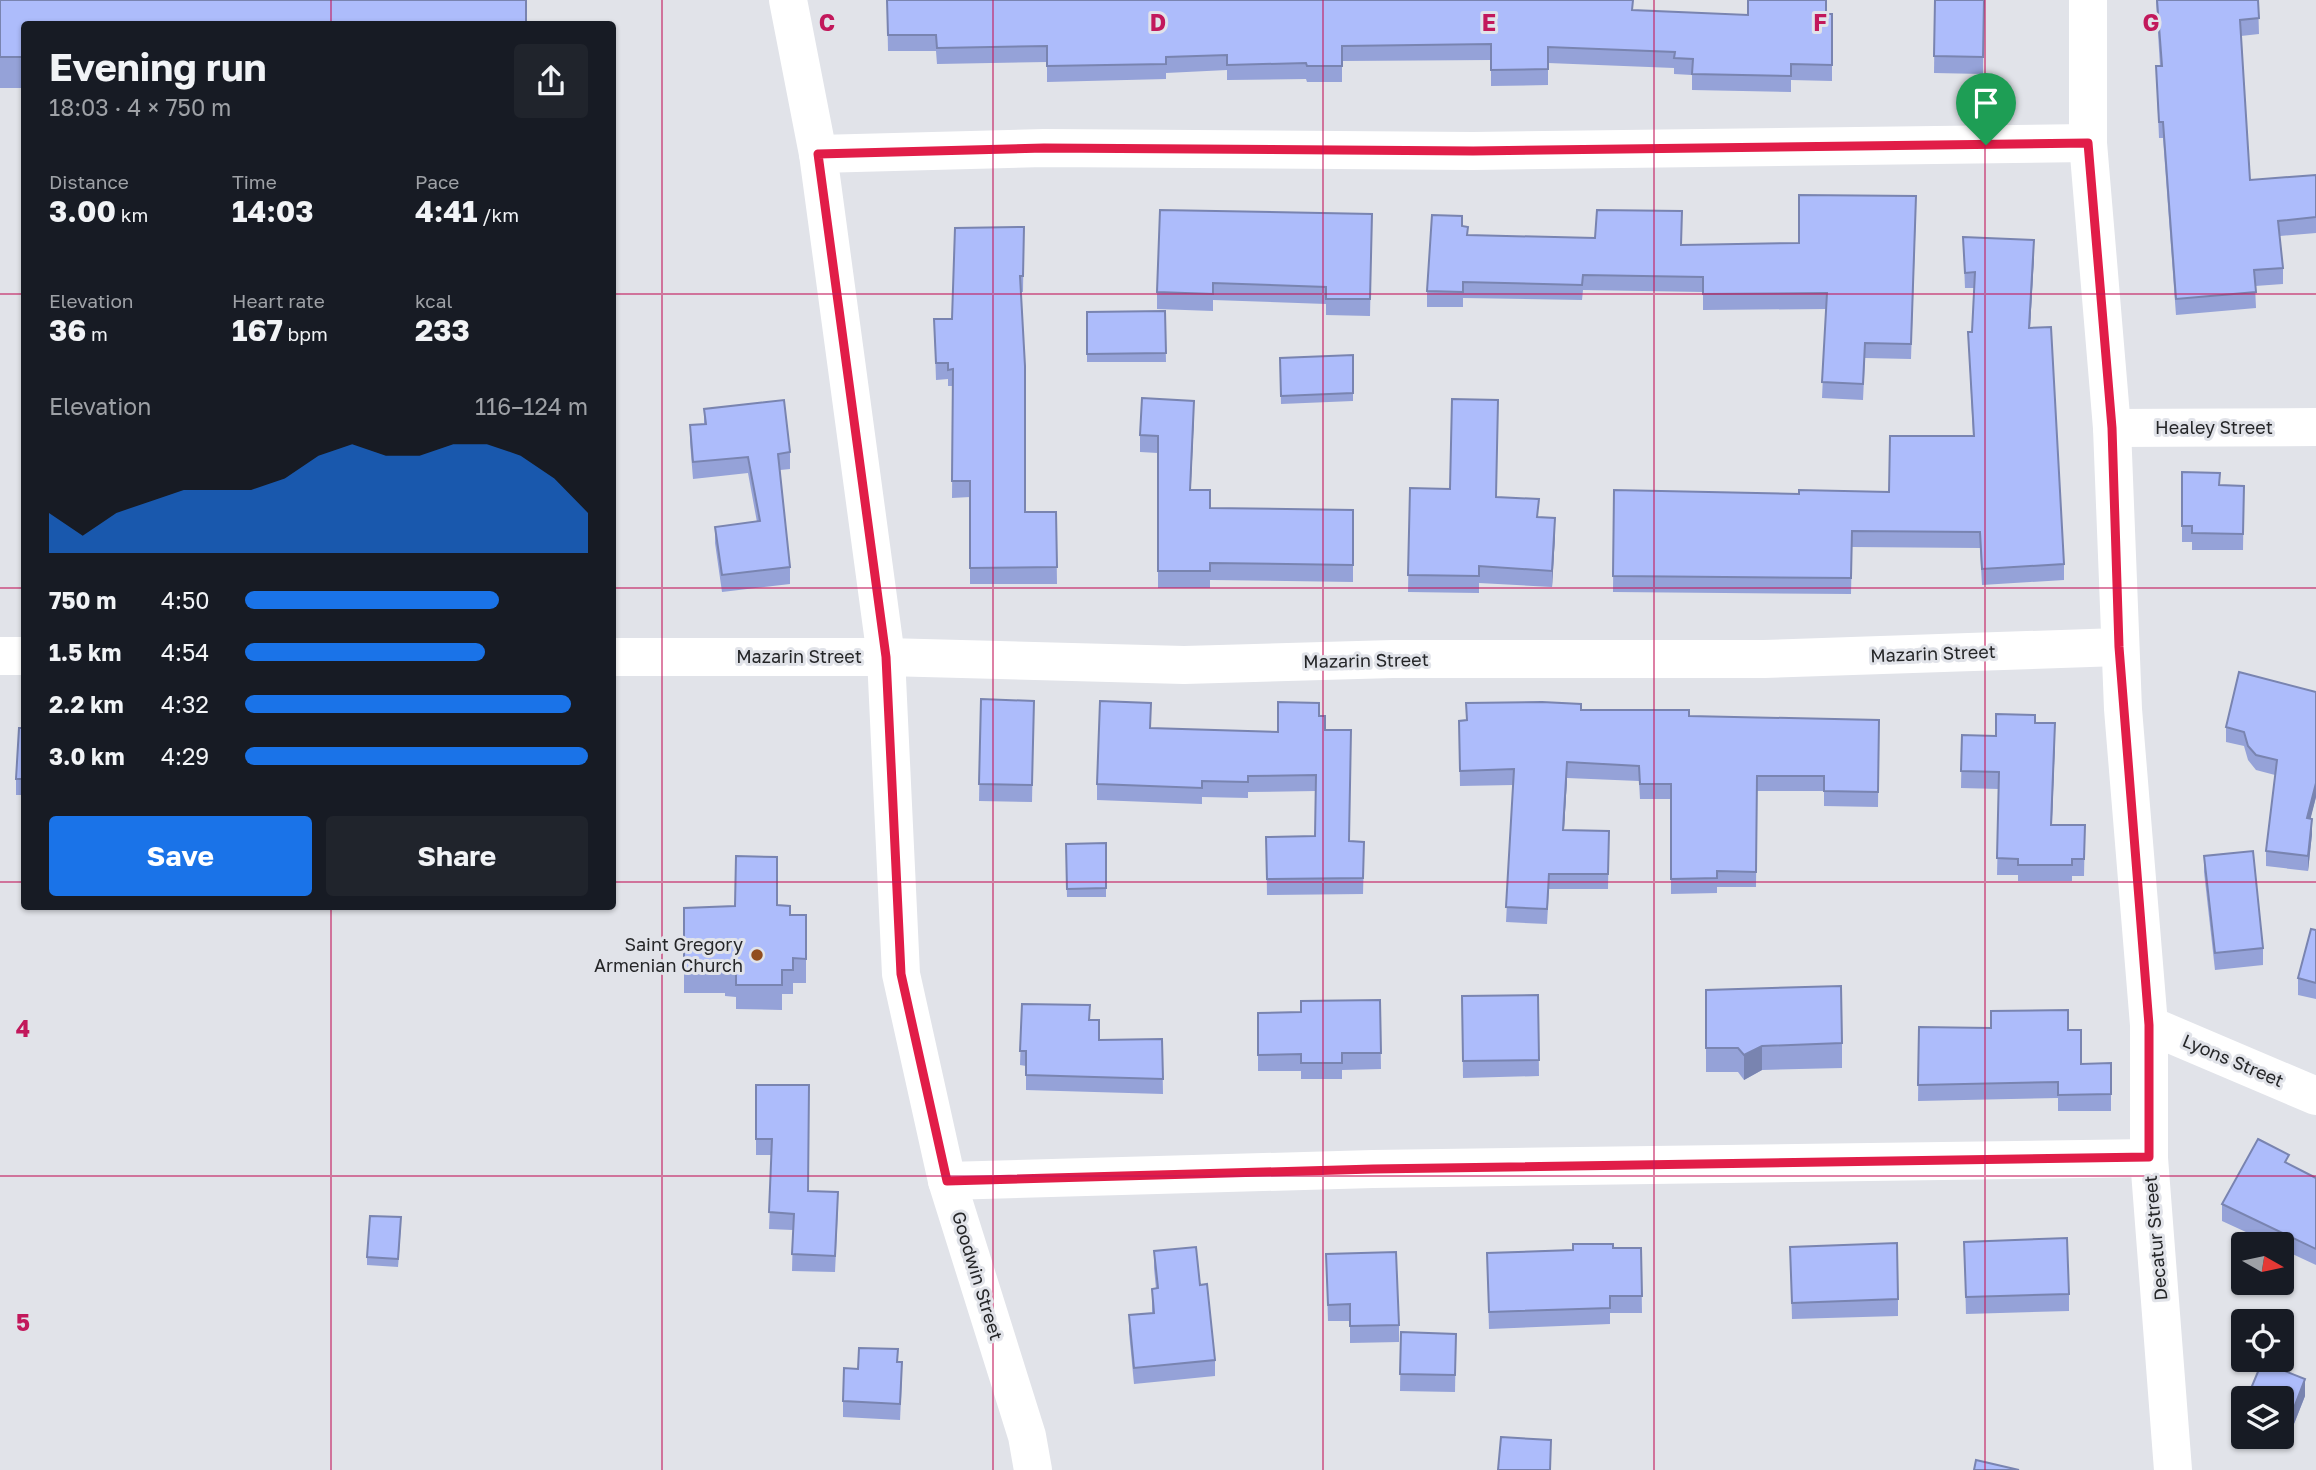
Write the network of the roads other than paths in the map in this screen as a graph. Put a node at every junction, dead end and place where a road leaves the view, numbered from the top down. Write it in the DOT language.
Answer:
graph roads {
  1 [pos="788,0"];
  2 [pos="2088,0"];
  3 [pos="2088,143"];
  4 [pos="818,154"];
  5 [pos="2316,427"];
  6 [pos="2112,428"];
  7 [pos="2119,647"];
  8 [pos="0,656"];
  9 [pos="21,656"];
  10 [pos="616,657"];
  11 [pos="886,657"];
  12 [pos="2149,1025"];
  13 [pos="2316,1096"];
  14 [pos="2149,1157"];
  15 [pos="947,1181"];
  16 [pos="1033,1470"];
  17 [pos="2174,1470"];
  1 -- 4 [label="street, Goodwin Street"];
  2 -- 3 [label="street, Decatur Street"];
  3 -- 4 [label="street"];
  3 -- 6 [label="street, Decatur Street"];
  4 -- 11 [label="street, Goodwin Street"];
  5 -- 6 [label="street, Healey Street"];
  6 -- 7 [label="street, Decatur Street"];
  7 -- 11 [label="street, Mazarin Street"];
  7 -- 12 [label="street, Decatur Street"];
  8 -- 9 [label="street"];
  10 -- 11 [label="street, Mazarin Street"];
  11 -- 15 [label="street, Goodwin Street"];
  12 -- 13 [label="street, Lyons Street"];
  12 -- 14 [label="street, Decatur Street"];
  14 -- 15 [label="street"];
  14 -- 17 [label="street, Decatur Street"];
  15 -- 16 [label="street, Goodwin Street"];
}
